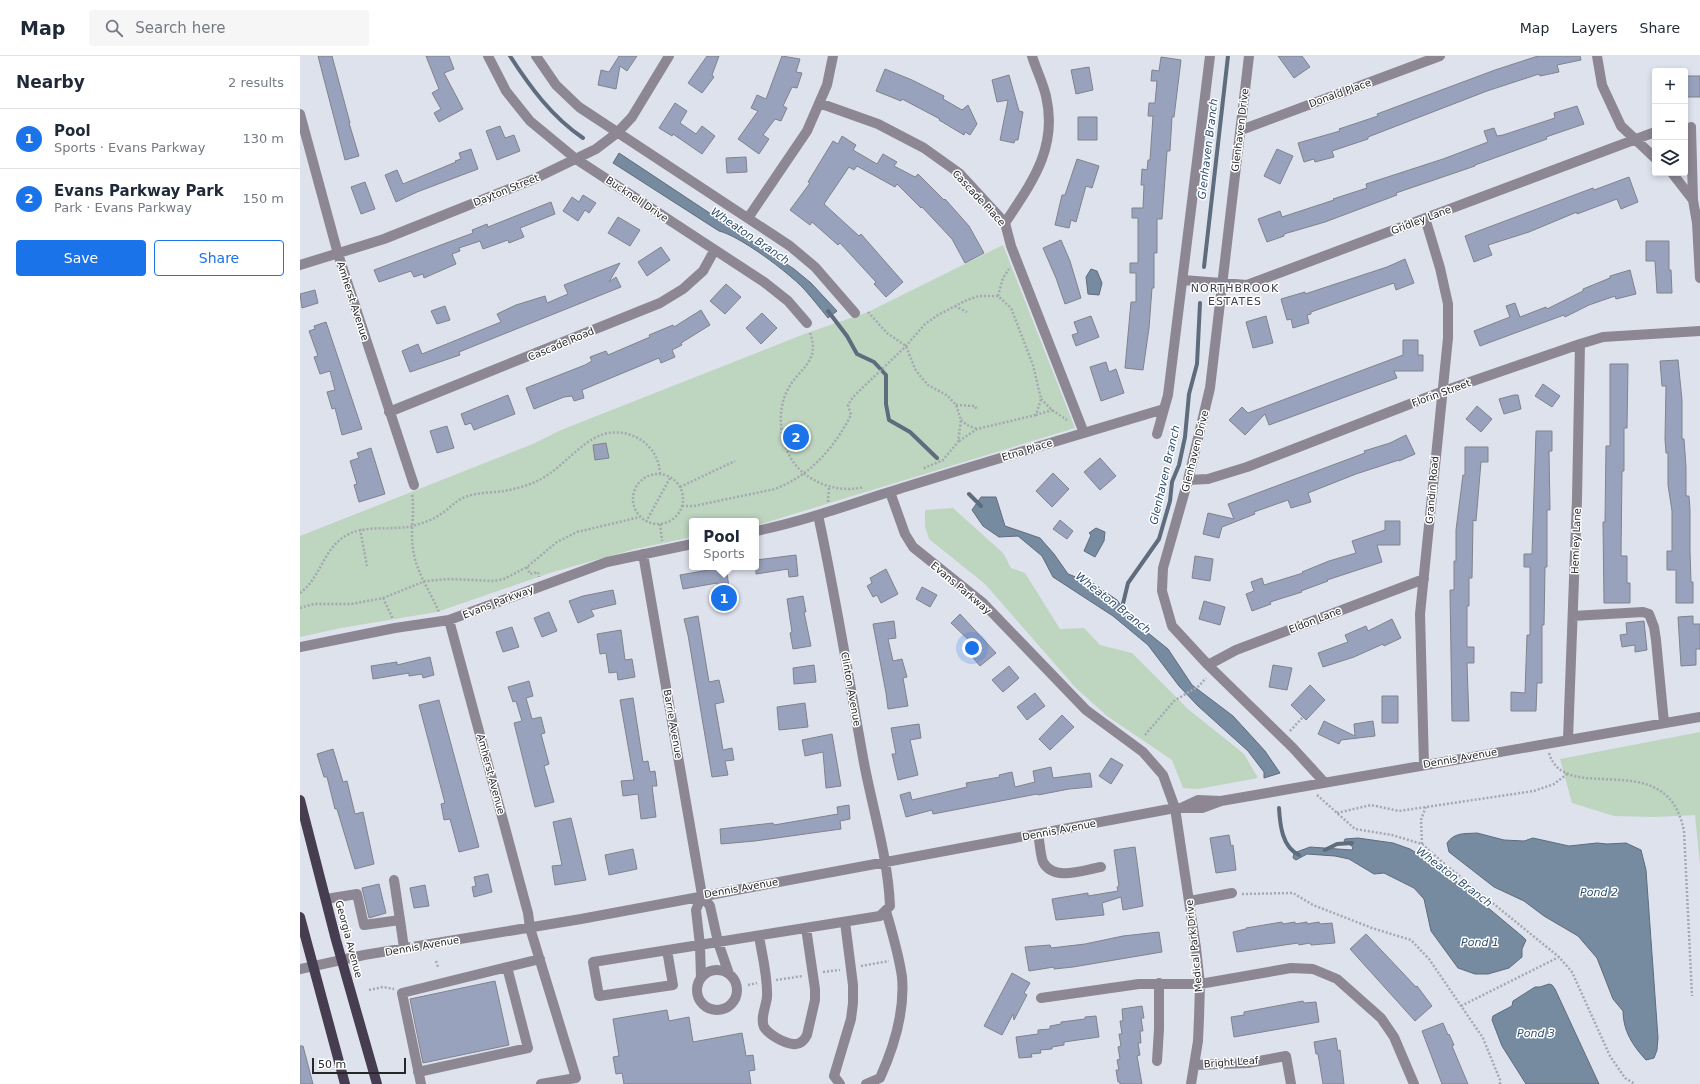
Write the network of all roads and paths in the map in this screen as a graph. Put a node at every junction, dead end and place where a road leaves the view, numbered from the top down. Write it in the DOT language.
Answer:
graph roads {
  1 [pos="488,56"];
  2 [pos="536,56"];
  3 [pos="669,56"];
  4 [pos="833,56"];
  5 [pos="1032,56"];
  6 [pos="1210,56"];
  7 [pos="1249,56"];
  8 [pos="1440,56"];
  9 [pos="1597,56"];
  10 [pos="819,103"];
  11 [pos="300,114"];
  12 [pos="1692,127"];
  13 [pos="1241,130"];
  14 [pos="617,132"];
  15 [pos="1652,133"];
  16 [pos="1633,139"];
  17 [pos="1652,155"];
  18 [pos="576,159"];
  19 [pos="1674,176"];
  20 [pos="1693,200"];
  21 [pos="748,218"];
  22 [pos="1425,218"];
  23 [pos="1005,223"];
  24 [pos="714,251"];
  25 [pos="338,254"];
  26 [pos="300,265"];
  27 [pos="1014,266"];
  28 [pos="1700,278"];
  29 [pos="1183,280"];
  30 [pos="1222,283"];
  31 [pos="998,296"];
  32 [pos="955,306"];
  33 [pos="868,312"];
  34 [pos="967,312"];
  35 [pos="855,313"];
  36 [pos="807,323"];
  37 [pos="1700,331"];
  38 [pos="1580,344"];
  39 [pos="906,346"];
  40 [pos="1441,392"];
  41 [pos="1041,399"];
  42 [pos="956,405"];
  43 [pos="1164,409"];
  44 [pos="977,410"];
  45 [pos="1052,410"];
  46 [pos="389,412"];
  47 [pos="1036,415"];
  48 [pos="961,420"];
  49 [pos="1070,422"];
  50 [pos="978,429"];
  51 [pos="1084,433"];
  52 [pos="1157,434"];
  53 [pos="958,442"];
  54 [pos="735,461"];
  55 [pos="920,469"];
  56 [pos="803,473"];
  57 [pos="660,475"];
  58 [pos="670,478"];
  59 [pos="1188,480"];
  60 [pos="414,485"];
  61 [pos="870,485"];
  62 [pos="829,486"];
  63 [pos="680,487"];
  64 [pos="890,492"];
  65 [pos="828,502"];
  66 [pos="682,506"];
  67 [pos="818,515"];
  68 [pos="640,518"];
  69 [pos="646,522"];
  70 [pos="660,524"];
  71 [pos="412,526"];
  72 [pos="360,529"];
  73 [pos="759,530"];
  74 [pos="662,537"];
  75 [pos="689,545"];
  76 [pos="643,554"];
  77 [pos="367,566"];
  78 [pos="527,567"];
  79 [pos="538,572"];
  80 [pos="1424,579"];
  81 [pos="425,581"];
  82 [pos="300,593"];
  83 [pos="383,598"];
  84 [pos="300,607"];
  85 [pos="439,613"];
  86 [pos="392,616"];
  87 [pos="1573,616"];
  88 [pos="449,620"];
  89 [pos="300,647"];
  90 [pos="1208,665"];
  91 [pos="1198,686"];
  92 [pos="1303,717"];
  93 [pos="1700,717"];
  94 [pos="1664,723"];
  95 [pos="1145,735"];
  96 [pos="1283,738"];
  97 [pos="1568,739"];
  98 [pos="1546,743"];
  99 [pos="1424,765"];
  100 [pos="1567,774"];
  101 [pos="1324,782"];
  102 [pos="1316,794"];
  103 [pos="300,800"];
  104 [pos="1426,806"];
  105 [pos="1178,808"];
  106 [pos="1337,813"];
  107 [pos="1038,834"];
  108 [pos="1422,844"];
  109 [pos="884,862"];
  110 [pos="1100,867"];
  111 [pos="394,880"];
  112 [pos="1232,893"];
  113 [pos="702,895"];
  114 [pos="326,899"];
  115 [pos="1190,901"];
  116 [pos="886,912"];
  117 [pos="300,917"];
  118 [pos="400,920"];
  119 [pos="845,922"];
  120 [pos="530,928"];
  121 [pos="806,928"];
  122 [pos="759,936"];
  123 [pos="718,942"];
  124 [pos="700,945"];
  125 [pos="404,948"];
  126 [pos="667,950"];
  127 [pos="1559,957"];
  128 [pos="540,959"];
  129 [pos="342,960"];
  130 [pos="436,961"];
  131 [pos="314,966"];
  132 [pos="438,967"];
  133 [pos="507,967"];
  134 [pos="300,969"];
  135 [pos="729,974"];
  136 [pos="701,978"];
  137 [pos="1159,983"];
  138 [pos="1200,984"];
  139 [pos="369,990"];
  140 [pos="402,993"];
  141 [pos="1692,996"];
  142 [pos="1041,998"];
  143 [pos="1461,1006"];
  144 [pos="1156,1061"];
  145 [pos="1195,1065"];
  146 [pos="418,1072"];
  147 [pos="345,1084"];
  148 [pos="377,1084"];
  149 [pos="421,1084"];
  150 [pos="541,1084"];
  151 [pos="840,1084"];
  152 [pos="866,1084"];
  153 [pos="1191,1084"];
  154 [pos="1291,1084"];
  155 [pos="1414,1084"];
  156 [pos="1500,1084"];
  157 [pos="1635,1084"];
  1 -- 18 [label="street, Bucknell Drive"];
  2 -- 14 [label="street"];
  3 -- 14 [label="street, Dayton Street"];
  4 -- 10 [label="street"];
  5 -- 23 [label="street"];
  6 -- 29 [label="street"];
  7 -- 13 [label="street, Glenhaven Drive"];
  8 -- 13 [label="street, Donald Place"];
  9 -- 16 [label="street"];
  10 -- 21 [label="street"];
  10 -- 23 [label="street, Cascade Place"];
  11 -- 25 [label="street, Amherst Avenue"];
  12 -- 20 [label="street"];
  13 -- 30 [label="street, Glenhaven Drive"];
  14 -- 18 [label="street, Dayton Street"];
  14 -- 21 [label="street"];
  15 -- 16 [label="street, Gridley Lane"];
  16 -- 17 [label="street"];
  16 -- 22 [label="street, Gridley Lane"];
  18 -- 24 [label="street, Bucknell Drive"];
  18 -- 25 [label="street, Dayton Street"];
  19 -- 20 [label="street"];
  20 -- 28 [label="street"];
  21 -- 35 [label="street"];
  22 -- 30 [label="street, Gridley Lane"];
  22 -- 40 [label="street, Grandin Road"];
  23 -- 51 [label="street, Cascade Place"];
  24 -- 36 [label="street, Bucknell Drive"];
  24 -- 46 [label="street, Cascade Road"];
  25 -- 26 [label="street, Dayton Street"];
  25 -- 46 [label="street, Amherst Avenue"];
  27 -- 31 [label="path"];
  29 -- 30 [label="street, Gridley Lane"];
  29 -- 43 [label="street"];
  30 -- 59 [label="street, Glenhaven Drive"];
  31 -- 32 [label="path"];
  31 -- 41 [label="path"];
  32 -- 34 [label="path"];
  32 -- 39 [label="path"];
  33 -- 39 [label="path"];
  36 -- 56 [label="path"];
  37 -- 38 [label="street, Florin Street"];
  38 -- 40 [label="street, Florin Street"];
  38 -- 87 [label="street, Hemley Lane"];
  39 -- 42 [label="path"];
  39 -- 56 [label="path"];
  40 -- 59 [label="street, Florin Street"];
  40 -- 80 [label="street, Grandin Road"];
  41 -- 45 [label="path"];
  41 -- 47 [label="path"];
  42 -- 44 [label="path"];
  42 -- 48 [label="path"];
  43 -- 51 [label="street, Etna Place"];
  43 -- 52 [label="street"];
  45 -- 47 [label="path"];
  45 -- 49 [label="path"];
  46 -- 60 [label="street, Amherst Avenue"];
  47 -- 50 [label="path"];
  48 -- 50 [label="path"];
  48 -- 53 [label="path"];
  50 -- 53 [label="path"];
  51 -- 64 [label="street, Etna Place"];
  53 -- 55 [label="path"];
  54 -- 63 [label="path"];
  56 -- 62 [label="path"];
  56 -- 66 [label="path"];
  57 -- 58 [label="path"];
  57 -- 68 [label="path"];
  57 -- 71 [label="path"];
  58 -- 63 [label="path"];
  58 -- 69 [label="path"];
  59 -- 90 [label="street, Glenhaven Drive"];
  60 -- 71 [label="path"];
  61 -- 62 [label="path"];
  62 -- 65 [label="path"];
  63 -- 66 [label="path"];
  64 -- 67 [label="street"];
  64 -- 105 [label="street, Evans Parkway"];
  66 -- 70 [label="path"];
  67 -- 73 [label="street"];
  67 -- 109 [label="street, Clinton Avenue"];
  68 -- 69 [label="path"];
  68 -- 78 [label="path"];
  69 -- 70 [label="path"];
  70 -- 74 [label="path"];
  71 -- 72 [label="path"];
  71 -- 81 [label="path"];
  72 -- 77 [label="path"];
  72 -- 82 [label="path"];
  75 -- 76 [label="street, Evans Parkway"];
  76 -- 88 [label="street, Evans Parkway"];
  76 -- 113 [label="street, Barrie Avenue"];
  78 -- 79 [label="path"];
  78 -- 81 [label="path"];
  80 -- 90 [label="street, Eldon Lane"];
  80 -- 99 [label="street, Grandin Road"];
  81 -- 83 [label="path"];
  81 -- 85 [label="path"];
  83 -- 84 [label="path"];
  83 -- 86 [label="path"];
  87 -- 94 [label="street"];
  87 -- 97 [label="street, Hemley Lane"];
  88 -- 89 [label="street, Evans Parkway"];
  88 -- 120 [label="street, Amherst Avenue"];
  90 -- 96 [label="street, Glenhaven Drive"];
  91 -- 95 [label="path"];
  92 -- 96 [label="path"];
  93 -- 94 [label="street, Dennis Avenue"];
  94 -- 97 [label="street, Dennis Avenue"];
  96 -- 101 [label="street, Glenhaven Drive"];
  97 -- 98 [label="street, Dennis Avenue"];
  98 -- 99 [label="street, Dennis Avenue"];
  98 -- 100 [label="path"];
  99 -- 101 [label="street, Dennis Avenue"];
  100 -- 104 [label="path"];
  100 -- 141 [label="path"];
  101 -- 105 [label="street, Dennis Avenue"];
  102 -- 106 [label="path"];
  103 -- 114 [label="main road, Georgia Avenue"];
  104 -- 106 [label="path"];
  104 -- 108 [label="path"];
  105 -- 107 [label="street, Dennis Avenue"];
  105 -- 115 [label="street, Medical Park Drive"];
  106 -- 108 [label="path"];
  107 -- 109 [label="street, Dennis Avenue"];
  107 -- 110 [label="street"];
  108 -- 127 [label="path"];
  109 -- 113 [label="street, Dennis Avenue"];
  109 -- 116 [label="street, Clinton Avenue"];
  111 -- 118 [label="street"];
  112 -- 115 [label="street"];
  112 -- 143 [label="path"];
  113 -- 120 [label="street, Dennis Avenue"];
  113 -- 123 [label="street"];
  113 -- 124 [label="street"];
  114 -- 118 [label="street"];
  114 -- 129 [label="main road, Georgia Avenue"];
  115 -- 138 [label="street, Medical Park Drive"];
  116 -- 119 [label="street"];
  116 -- 152 [label="street"];
  117 -- 131 [label="main road"];
  118 -- 125 [label="street"];
  119 -- 121 [label="street"];
  119 -- 151 [label="street"];
  120 -- 125 [label="street, Dennis Avenue"];
  120 -- 128 [label="street, Amherst Avenue"];
  121 -- 122 [label="street"];
  121 -- 122 [label="street"];
  122 -- 123 [label="street"];
  123 -- 124 [label="street"];
  123 -- 135 [label="street"];
  124 -- 126 [label="street"];
  124 -- 136 [label="street"];
  125 -- 129 [label="street, Dennis Avenue"];
  126 -- 126 [label="street"];
  127 -- 143 [label="path"];
  127 -- 157 [label="path"];
  128 -- 133 [label="street"];
  128 -- 150 [label="street, Amherst Avenue"];
  129 -- 131 [label="street, Dennis Avenue"];
  129 -- 148 [label="main road, Georgia Avenue"];
  130 -- 132 [label="path"];
  131 -- 134 [label="street, Dennis Avenue"];
  131 -- 147 [label="main road"];
  133 -- 140 [label="street"];
  133 -- 146 [label="street"];
  135 -- 136 [label="street"];
  135 -- 136 [label="street"];
  137 -- 138 [label="street"];
  137 -- 142 [label="street"];
  137 -- 144 [label="street"];
  138 -- 145 [label="street, Medical Park Drive"];
  138 -- 155 [label="street"];
  139 -- 140 [label="path"];
  140 -- 146 [label="street"];
  143 -- 156 [label="path"];
  145 -- 153 [label="street, Medical Park Drive"];
  145 -- 154 [label="street, Bright Leaf"];
  146 -- 149 [label="street"];
}
